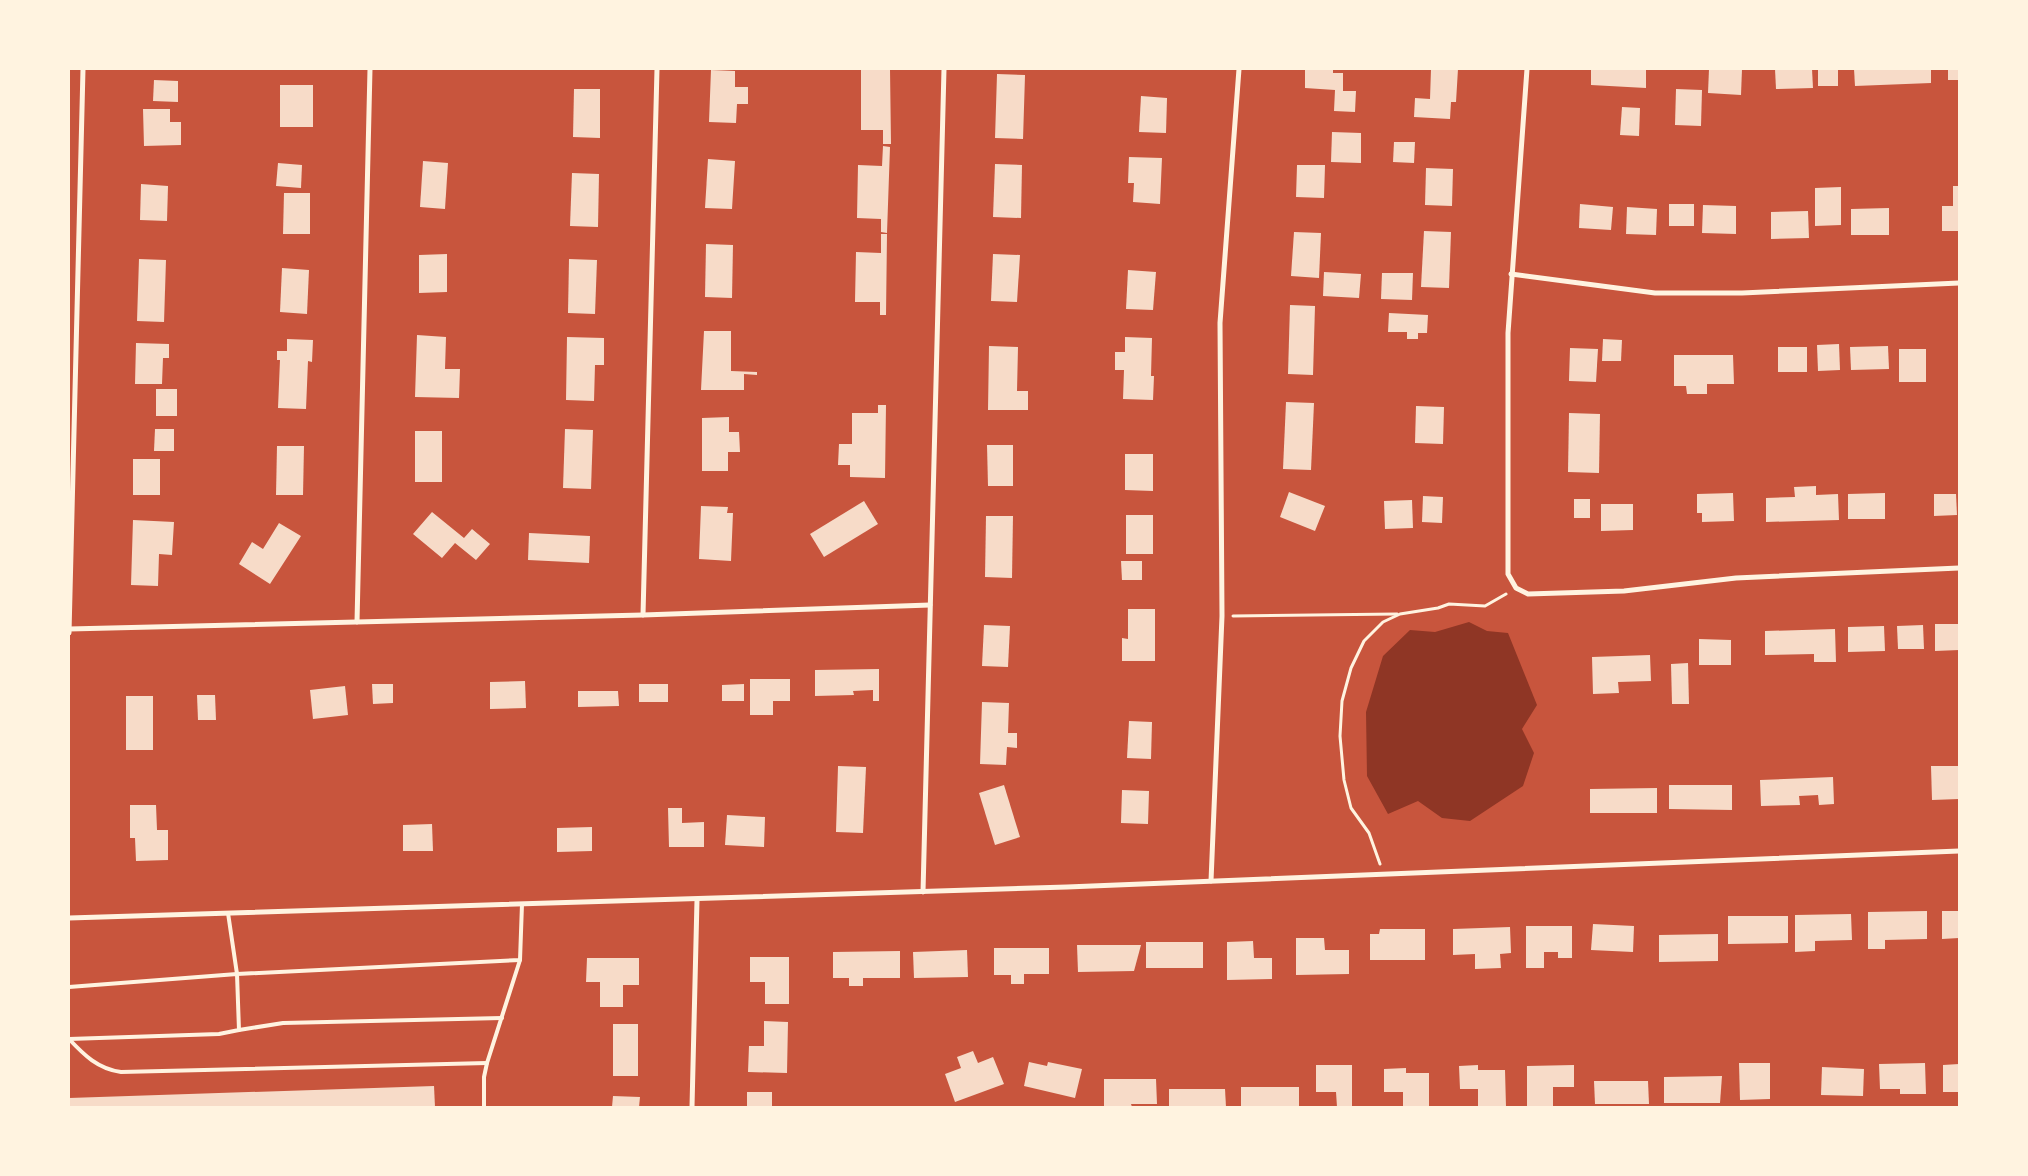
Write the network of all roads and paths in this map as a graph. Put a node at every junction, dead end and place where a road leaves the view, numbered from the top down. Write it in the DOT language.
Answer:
graph roads {
  1 [pos="83,69"];
  2 [pos="370,69"];
  3 [pos="657,69"];
  4 [pos="944,69"];
  5 [pos="1239,69"];
  6 [pos="1527,69"];
  7 [pos="1512,274"];
  8 [pos="1959,283"];
  9 [pos="1959,568"];
  10 [pos="1516,588"];
  11 [pos="930,605"];
  12 [pos="1400,614"];
  13 [pos="643,615"];
  14 [pos="1222,616"];
  15 [pos="357,622"];
  16 [pos="69,630"];
  17 [pos="69,633"];
  18 [pos="1959,851"];
  19 [pos="1384,874"];
  20 [pos="1211,881"];
  21 [pos="923,892"];
  22 [pos="698,900"];
  23 [pos="522,904"];
  24 [pos="228,913"];
  25 [pos="69,918"];
  26 [pos="520,960"];
  27 [pos="237,974"];
  28 [pos="69,987"];
  29 [pos="502,1018"];
  30 [pos="238,1030"];
  31 [pos="69,1039"];
  32 [pos="487,1063"];
  33 [pos="484,1107"];
  34 [pos="692,1107"];
  1 -- 16 [label="street"];
  2 -- 15 [label="street"];
  3 -- 13 [label="street"];
  4 -- 11 [label="street"];
  5 -- 14 [label="street"];
  6 -- 7 [label="street"];
  7 -- 8 [label="street"];
  7 -- 10 [label="street"];
  9 -- 10 [label="street"];
  10 -- 12 [label="path"];
  11 -- 13 [label="street"];
  11 -- 21 [label="street"];
  12 -- 14 [label="path"];
  12 -- 19 [label="path"];
  13 -- 15 [label="street"];
  14 -- 20 [label="street"];
  15 -- 16 [label="street"];
  16 -- 17 [label="street"];
  18 -- 19 [label="street"];
  19 -- 20 [label="street"];
  20 -- 21 [label="street"];
  21 -- 22 [label="street"];
  22 -- 23 [label="street"];
  22 -- 34 [label="street"];
  23 -- 24 [label="street"];
  23 -- 26 [label="lane"];
  24 -- 25 [label="street"];
  24 -- 27 [label="lane"];
  26 -- 27 [label="lane"];
  26 -- 29 [label="lane"];
  27 -- 28 [label="lane"];
  27 -- 30 [label="lane"];
  29 -- 30 [label="lane"];
  29 -- 32 [label="lane"];
  30 -- 31 [label="lane"];
  31 -- 32 [label="lane"];
  32 -- 33 [label="lane"];
}
